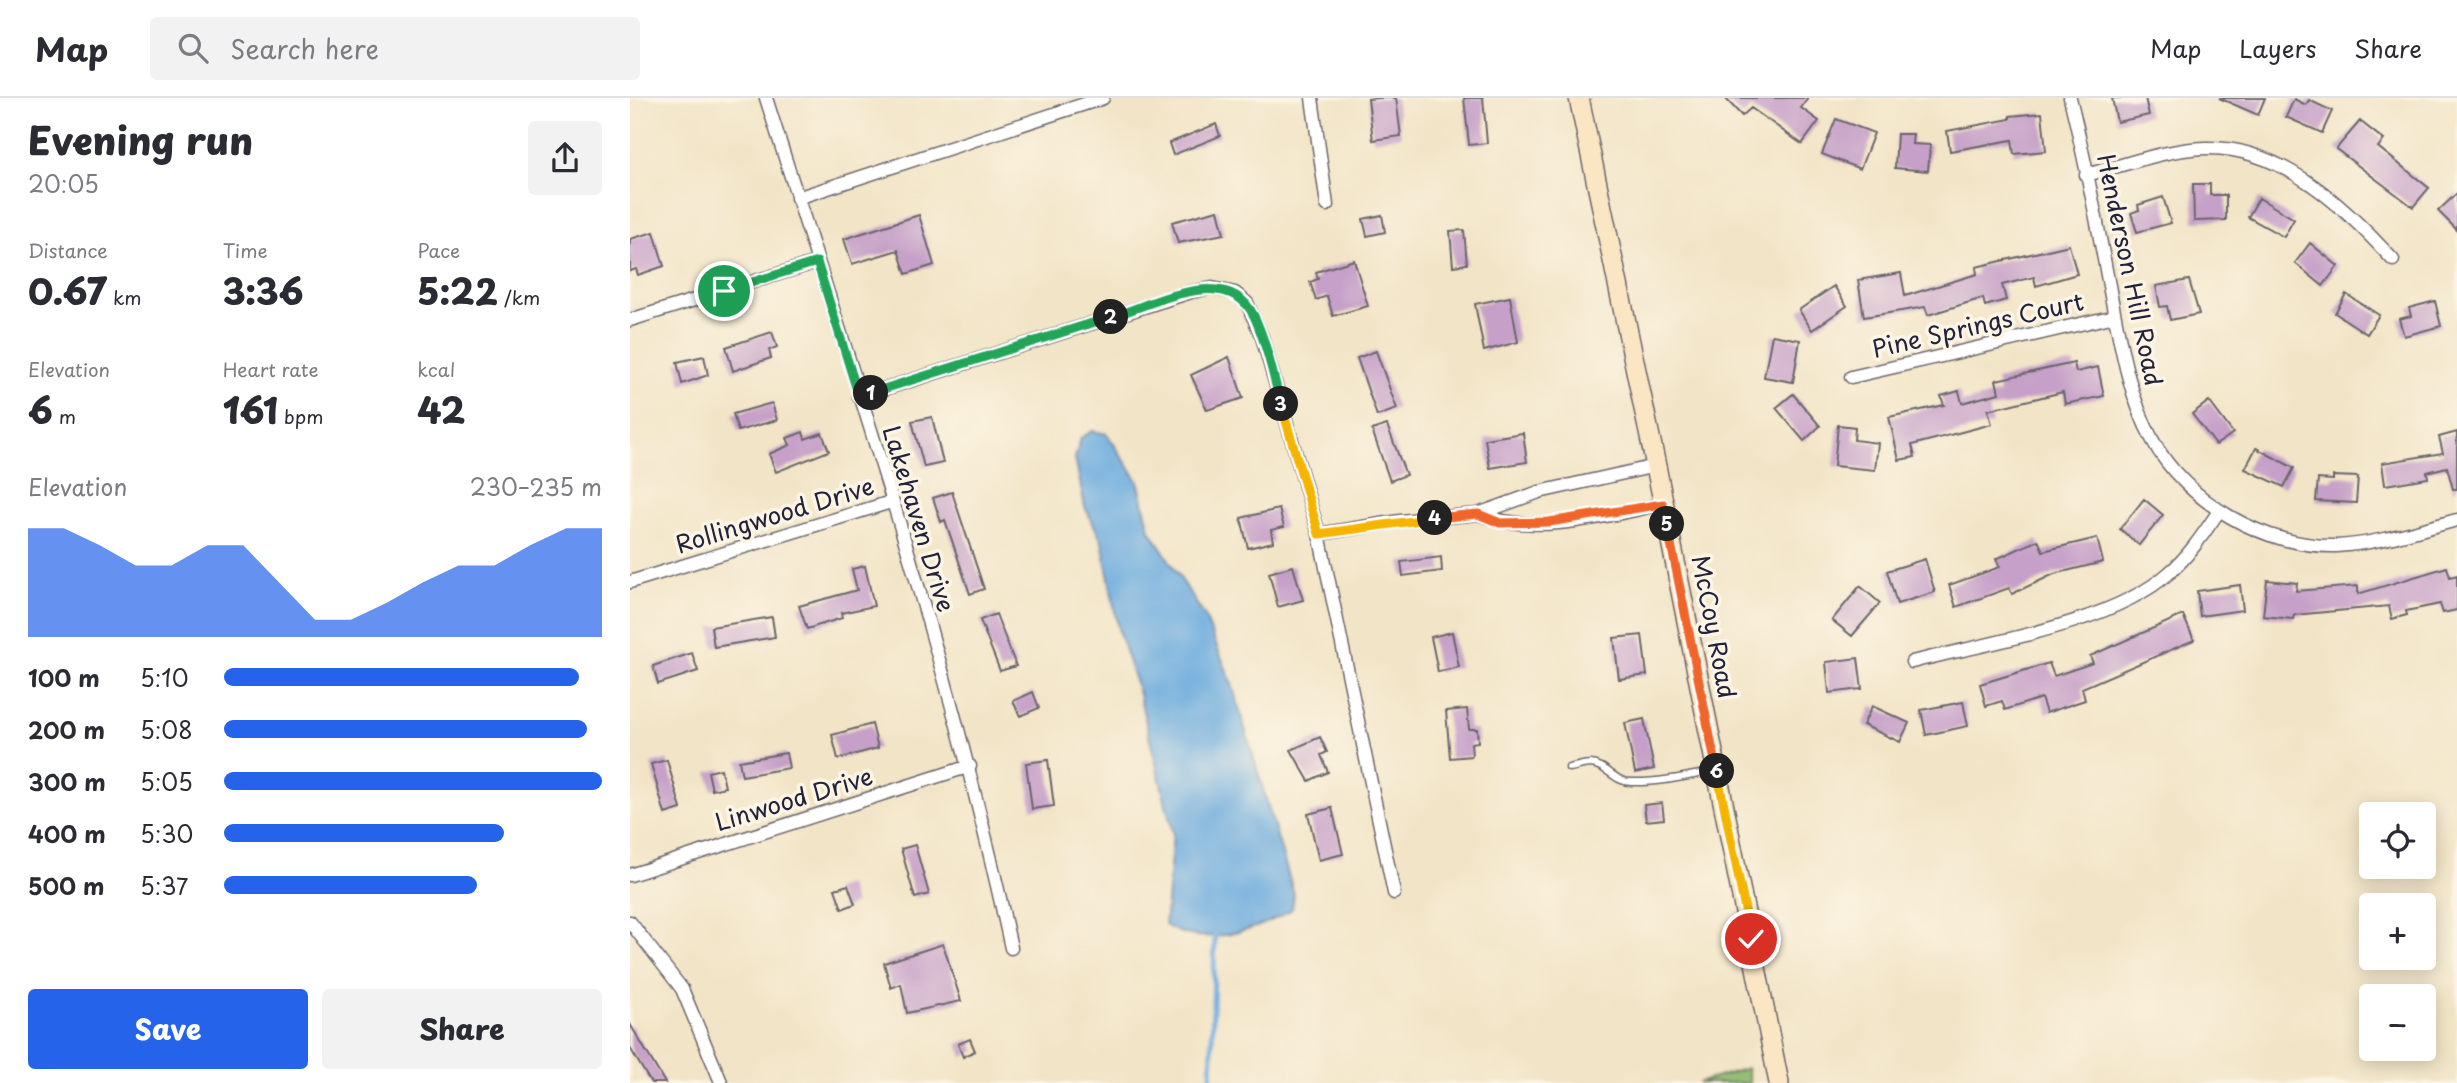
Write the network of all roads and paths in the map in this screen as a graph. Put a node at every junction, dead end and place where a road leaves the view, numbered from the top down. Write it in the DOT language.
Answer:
graph roads {
  1 [pos="766,98"];
  2 [pos="1103,98"];
  3 [pos="1312,98"];
  4 [pos="1579,98"];
  5 [pos="2070,98"];
  6 [pos="2087,175"];
  7 [pos="797,198"];
  8 [pos="1327,205"];
  9 [pos="2393,260"];
  10 [pos="817,262"];
  11 [pos="2115,316"];
  12 [pos="630,320"];
  13 [pos="1851,377"];
  14 [pos="859,397"];
  15 [pos="1656,466"];
  16 [pos="891,502"];
  17 [pos="1663,504"];
  18 [pos="2219,511"];
  19 [pos="1478,514"];
  20 [pos="2457,520"];
  21 [pos="1319,534"];
  22 [pos="630,582"];
  23 [pos="1912,662"];
  24 [pos="970,766"];
  25 [pos="1569,768"];
  26 [pos="1717,770"];
  27 [pos="630,875"];
  28 [pos="1394,893"];
  29 [pos="630,922"];
  30 [pos="1011,948"];
  31 [pos="721,1082"];
  32 [pos="1779,1083"];
  1 -- 7 [label="street, Lakehaven Drive"];
  2 -- 7 [label="street"];
  3 -- 8 [label="street"];
  4 -- 15 [label="main road, McCoy Road"];
  5 -- 6 [label="street, Henderson Hill Road"];
  6 -- 9 [label="street"];
  6 -- 11 [label="street, Henderson Hill Road"];
  7 -- 10 [label="street, Lakehaven Drive"];
  10 -- 12 [label="street"];
  10 -- 14 [label="street, Lakehaven Drive"];
  11 -- 13 [label="street, Pine Springs Court"];
  11 -- 18 [label="street, Henderson Hill Road"];
  14 -- 16 [label="street, Lakehaven Drive"];
  14 -- 21 [label="street"];
  15 -- 17 [label="main road, McCoy Road"];
  15 -- 19 [label="street"];
  16 -- 22 [label="street, Rollingwood Drive"];
  16 -- 24 [label="street, Lakehaven Drive"];
  17 -- 19 [label="street"];
  17 -- 26 [label="main road, McCoy Road"];
  18 -- 20 [label="street, Henderson Hill Road"];
  18 -- 23 [label="street"];
  19 -- 21 [label="street"];
  21 -- 28 [label="street"];
  24 -- 27 [label="street, Linwood Drive"];
  24 -- 30 [label="street, Lakehaven Drive"];
  25 -- 26 [label="lane"];
  26 -- 32 [label="main road, McCoy Road"];
  29 -- 31 [label="street"];
}
